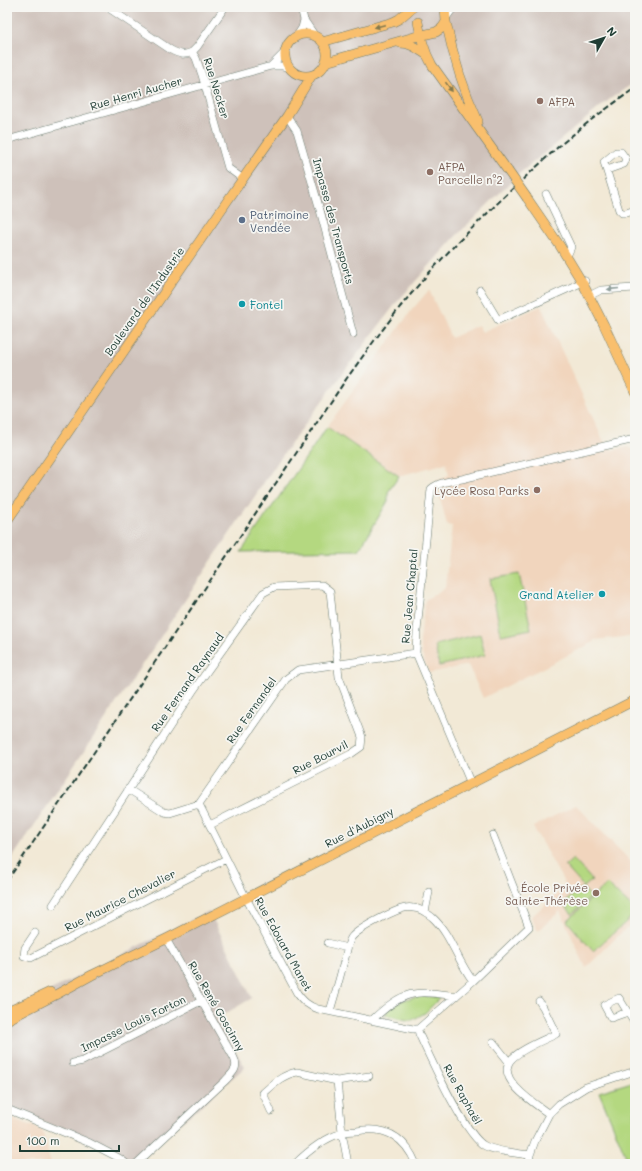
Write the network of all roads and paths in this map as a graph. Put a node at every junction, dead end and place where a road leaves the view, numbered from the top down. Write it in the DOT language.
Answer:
graph roads {
  1 [pos="107,7"];
  2 [pos="225,7"];
  3 [pos="301,7"];
  4 [pos="413,7"];
  5 [pos="416,7"];
  6 [pos="445,7"];
  7 [pos="454,7"];
  8 [pos="304,20"];
  9 [pos="446,20"];
  10 [pos="418,22"];
  11 [pos="432,33"];
  12 [pos="421,36"];
  13 [pos="296,37"];
  14 [pos="319,39"];
  15 [pos="392,43"];
  16 [pos="192,52"];
  17 [pos="285,52"];
  18 [pos="426,55"];
  19 [pos="326,62"];
  20 [pos="270,66"];
  21 [pos="292,71"];
  22 [pos="312,75"];
  23 [pos="205,85"];
  24 [pos="300,96"];
  25 [pos="287,116"];
  26 [pos="7,140"];
  27 [pos="491,146"];
  28 [pos="607,170"];
  29 [pos="243,179"];
  30 [pos="546,194"];
  31 [pos="635,210"];
  32 [pos="560,246"];
  33 [pos="568,254"];
  34 [pos="584,281"];
  35 [pos="635,288"];
  36 [pos="480,290"];
  37 [pos="590,295"];
  38 [pos="353,334"];
  39 [pos="635,392"];
  40 [pos="635,439"];
  41 [pos="7,521"];
  42 [pos="416,653"];
  43 [pos="337,664"];
  44 [pos="635,700"];
  45 [pos="471,784"];
  46 [pos="128,789"];
  47 [pos="199,804"];
  48 [pos="210,825"];
  49 [pos="493,835"];
  50 [pos="226,859"];
  51 [pos="429,892"];
  52 [pos="246,898"];
  53 [pos="53,905"];
  54 [pos="425,912"];
  55 [pos="34,933"];
  56 [pos="166,939"];
  57 [pos="328,943"];
  58 [pos="347,948"];
  59 [pos="92,975"];
  60 [pos="472,981"];
  61 [pos="456,996"];
  62 [pos="201,1001"];
  63 [pos="539,1001"];
  64 [pos="9,1008"];
  65 [pos="330,1011"];
  66 [pos="628,1012"];
  67 [pos="7,1020"];
  68 [pos="372,1020"];
  69 [pos="635,1024"];
  70 [pos="418,1029"];
  71 [pos="493,1042"];
  72 [pos="509,1062"];
  73 [pos="73,1063"];
  74 [pos="635,1071"];
  75 [pos="369,1076"];
  76 [pos="337,1081"];
  77 [pos="7,1109"];
  78 [pos="271,1111"];
  79 [pos="549,1114"];
  80 [pos="342,1132"];
  81 [pos="530,1155"];
  82 [pos="127,1164"];
  83 [pos="136,1164"];
  84 [pos="295,1164"];
  85 [pos="348,1164"];
  86 [pos="416,1164"];
  87 [pos="529,1164"];
  1 -- 16 [label="street"];
  2 -- 16 [label="street, Rue Necker"];
  3 -- 8 [label="street"];
  4 -- 14 [label="main road, one-way"];
  5 -- 10 [label="main road"];
  6 -- 9 [label="main road"];
  7 -- 9 [label="street"];
  8 -- 13 [label="street"];
  8 -- 14 [label="street"];
  9 -- 11 [label="main road"];
  9 -- 27 [label="main road"];
  10 -- 11 [label="main road"];
  10 -- 12 [label="main road"];
  11 -- 12 [label="main road"];
  12 -- 15 [label="main road"];
  12 -- 18 [label="main road"];
  13 -- 14 [label="main road"];
  13 -- 17 [label="main road"];
  14 -- 19 [label="main road"];
  15 -- 18 [label="main road"];
  15 -- 19 [label="main road"];
  16 -- 23 [label="street, Rue Necker"];
  17 -- 20 [label="street, Rue Henri Aucher"];
  17 -- 21 [label="main road"];
  18 -- 27 [label="main road, one-way"];
  19 -- 22 [label="main road"];
  20 -- 21 [label="street, Rue Henri Aucher"];
  20 -- 23 [label="street, Rue Henri Aucher"];
  21 -- 22 [label="main road"];
  21 -- 24 [label="main road"];
  22 -- 24 [label="main road, Boulevard de l'Industrie"];
  23 -- 26 [label="street, Rue Henri Aucher"];
  23 -- 29 [label="street, Rue Necker"];
  24 -- 25 [label="main road, Boulevard de l'Industrie"];
  25 -- 29 [label="main road, Boulevard de l'Industrie"];
  25 -- 38 [label="street, Impasse des Transports"];
  27 -- 32 [label="main road, bridge"];
  28 -- 31 [label="street"];
  29 -- 41 [label="main road, Boulevard de l'Industrie"];
  30 -- 33 [label="street"];
  32 -- 33 [label="main road"];
  32 -- 34 [label="main road"];
  33 -- 34 [label="main road"];
  34 -- 36 [label="street"];
  34 -- 37 [label="main road"];
  35 -- 37 [label="street, one-way"];
  37 -- 39 [label="main road"];
  40 -- 42 [label="street, Rue Jean Chaptal"];
  42 -- 43 [label="street, Rue Fernandel"];
  42 -- 45 [label="street, Rue Jean Chaptal"];
  43 -- 46 [label="street, Rue Fernand Raynaud"];
  43 -- 47 [label="street, Rue Fernandel"];
  43 -- 48 [label="street, Rue Bourvil"];
  44 -- 45 [label="main road, Rue d'Aubigny"];
  45 -- 52 [label="main road, Rue d'Aubigny"];
  46 -- 47 [label="street"];
  46 -- 53 [label="street, Rue Fernand Raynaud"];
  47 -- 48 [label="street, Rue Edouard Manet"];
  48 -- 50 [label="street, Rue Edouard Manet"];
  49 -- 60 [label="street"];
  50 -- 52 [label="street, Rue Edouard Manet"];
  50 -- 55 [label="street, Rue Maurice Chevalier"];
  51 -- 54 [label="street"];
  52 -- 56 [label="main road, Rue d'Aubigny"];
  52 -- 65 [label="street, Rue Edouard Manet"];
  54 -- 58 [label="street"];
  54 -- 60 [label="street"];
  56 -- 59 [label="main road, Rue d'Aubigny"];
  56 -- 62 [label="street, Rue René Goscinny"];
  57 -- 58 [label="street"];
  58 -- 65 [label="street"];
  59 -- 64 [label="main road, Rue d'Aubigny"];
  59 -- 67 [label="main road, Rue d'Aubigny"];
  60 -- 61 [label="street"];
  61 -- 68 [label="street"];
  61 -- 70 [label="street"];
  62 -- 73 [label="street, Impasse Louis Forton"];
  62 -- 83 [label="street, Rue René Goscinny"];
  63 -- 72 [label="street"];
  65 -- 68 [label="street, Rue Edouard Manet"];
  66 -- 69 [label="street"];
  68 -- 70 [label="street, Rue Edouard Manet"];
  70 -- 81 [label="street, Rue Raphaël"];
  71 -- 72 [label="street"];
  72 -- 79 [label="street"];
  74 -- 79 [label="street"];
  75 -- 76 [label="street"];
  76 -- 78 [label="street"];
  76 -- 80 [label="street"];
  77 -- 82 [label="street"];
  79 -- 81 [label="street"];
  80 -- 84 [label="street"];
  80 -- 85 [label="street"];
  80 -- 86 [label="street"];
  81 -- 87 [label="street"];
}
